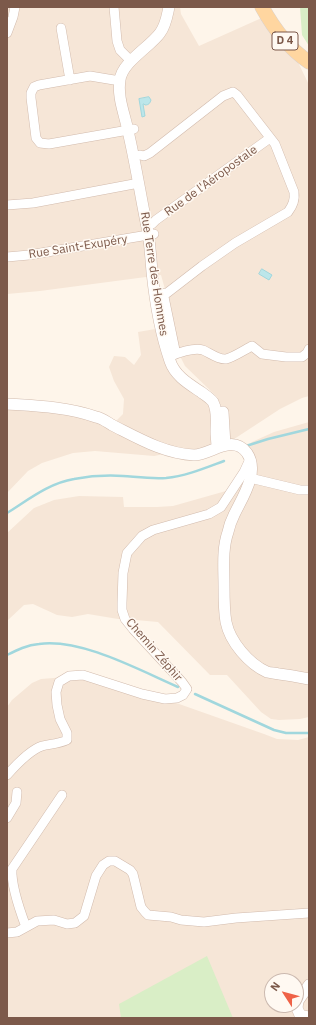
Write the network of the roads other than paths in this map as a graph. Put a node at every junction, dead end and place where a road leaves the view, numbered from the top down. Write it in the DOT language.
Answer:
graph roads {
  1 [pos="15,7"];
  2 [pos="114,7"];
  3 [pos="169,7"];
  4 [pos="262,7"];
  5 [pos="62,28"];
  6 [pos="7,33"];
  7 [pos="131,61"];
  8 [pos="309,62"];
  9 [pos="70,80"];
  10 [pos="120,81"];
  11 [pos="131,129"];
  12 [pos="270,138"];
  13 [pos="140,155"];
  14 [pos="139,184"];
  15 [pos="7,205"];
  16 [pos="152,231"];
  17 [pos="7,257"];
  18 [pos="158,295"];
  19 [pos="309,349"];
  20 [pos="172,355"];
  21 [pos="7,404"];
  22 [pos="221,446"];
  23 [pos="250,459"];
  24 [pos="250,478"];
  25 [pos="309,490"];
  26 [pos="309,679"];
  27 [pos="7,775"];
  28 [pos="17,792"];
  29 [pos="62,795"];
  30 [pos="7,818"];
  31 [pos="309,913"];
  32 [pos="26,927"];
  33 [pos="7,933"];
  34 [pos="309,985"];
  35 [pos="309,1017"];
  1 -- 6 [label="street"];
  2 -- 7 [label="street"];
  3 -- 7 [label="street"];
  4 -- 8 [label="main road, D 4"];
  5 -- 9 [label="street"];
  7 -- 10 [label="street"];
  9 -- 10 [label="street"];
  9 -- 11 [label="street"];
  10 -- 11 [label="street, Rue Terre des Hommes"];
  11 -- 13 [label="street, Rue Terre des Hommes"];
  11 -- 14 [label="street, Rue Terre des Hommes"];
  12 -- 13 [label="street, Rue de l'Aéropostale"];
  12 -- 16 [label="street, Rue de l'Aéropostale"];
  12 -- 18 [label="street, Rue de l'Aéropostale"];
  13 -- 16 [label="street, Rue Terre des Hommes"];
  14 -- 15 [label="street"];
  14 -- 16 [label="street, Rue Terre des Hommes"];
  16 -- 17 [label="street, Rue Saint-Exupéry"];
  16 -- 18 [label="street, Rue Terre des Hommes"];
  18 -- 20 [label="street, Rue Terre des Hommes"];
  19 -- 20 [label="street"];
  20 -- 22 [label="street, Rue Terre des Hommes"];
  21 -- 22 [label="street"];
  22 -- 23 [label="street"];
  23 -- 24 [label="street"];
  23 -- 27 [label="street, Chemin Zéphir"];
  24 -- 25 [label="street"];
  24 -- 26 [label="street"];
  28 -- 30 [label="street"];
  29 -- 32 [label="street"];
  31 -- 32 [label="street"];
  32 -- 33 [label="street"];
  34 -- 35 [label="street"];
}
